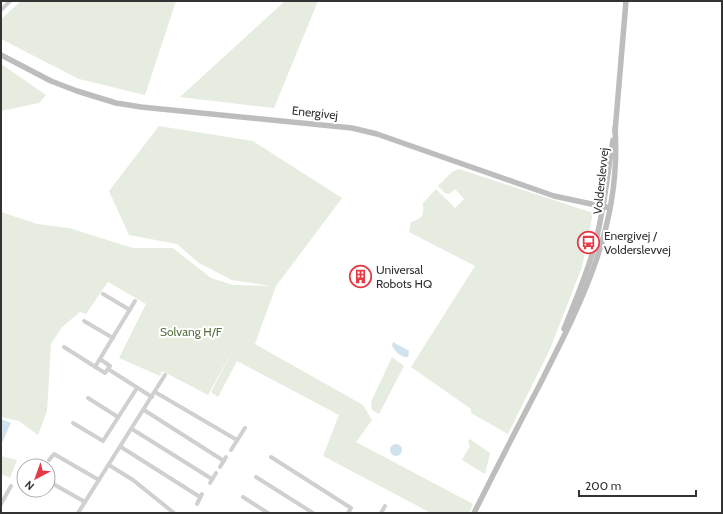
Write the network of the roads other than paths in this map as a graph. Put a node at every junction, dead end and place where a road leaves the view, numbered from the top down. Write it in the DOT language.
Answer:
graph roads {
  1 [pos="10,1"];
  2 [pos="626,1"];
  3 [pos="1,10"];
  4 [pos="1,52"];
  5 [pos="1,55"];
  6 [pos="15,61"];
  7 [pos="616,128"];
  8 [pos="603,207"];
  9 [pos="610,208"];
  10 [pos="103,294"];
  11 [pos="135,301"];
  12 [pos="581,301"];
  13 [pos="130,310"];
  14 [pos="84,321"];
  15 [pos="113,338"];
  16 [pos="558,346"];
  17 [pos="64,347"];
  18 [pos="100,360"];
  19 [pos="95,367"];
  20 [pos="108,369"];
  21 [pos="165,375"];
  22 [pos="137,388"];
  23 [pos="156,392"];
  24 [pos="152,397"];
  25 [pos="88,398"];
  26 [pos="144,410"];
  27 [pos="118,418"];
  28 [pos="73,423"];
  29 [pos="245,428"];
  30 [pos="132,429"];
  31 [pos="237,440"];
  32 [pos="121,446"];
  33 [pos="231,450"];
  34 [pos="271,457"];
  35 [pos="51,458"];
  36 [pos="109,465"];
  37 [pos="220,467"];
  38 [pos="216,473"];
  39 [pos="256,477"];
  40 [pos="99,480"];
  41 [pos="12,486"];
  42 [pos="56,486"];
  43 [pos="243,497"];
  44 [pos="85,502"];
  45 [pos="1,504"];
  46 [pos="196,504"];
  47 [pos="385,506"];
  48 [pos="78,513"];
  49 [pos="174,513"];
  50 [pos="268,513"];
  51 [pos="313,513"];
  52 [pos="348,513"];
  53 [pos="381,513"];
  54 [pos="474,513"];
  1 -- 3 [label="street"];
  2 -- 7 [label="street, Volderslevvej"];
  4 -- 6 [label="street, Energivej"];
  5 -- 6 [label="street, Energivej"];
  6 -- 8 [label="street, Energivej"];
  7 -- 8 [label="street, Volderslevvej"];
  7 -- 9 [label="street, Volderslevvej"];
  8 -- 9 [label="street, Energivej"];
  8 -- 12 [label="street"];
  8 -- 16 [label="street, Volderslevvej"];
  9 -- 12 [label="street, Volderslevvej"];
  10 -- 13 [label="street"];
  11 -- 13 [label="street"];
  12 -- 16 [label="street, Volderslevvej"];
  13 -- 15 [label="street"];
  14 -- 15 [label="street"];
  15 -- 18 [label="street"];
  16 -- 54 [label="street, Volderslevvej"];
  17 -- 19 [label="street"];
  18 -- 19 [label="street"];
  18 -- 20 [label="street"];
  19 -- 20 [label="street"];
  20 -- 22 [label="street"];
  21 -- 23 [label="street"];
  22 -- 24 [label="street"];
  22 -- 27 [label="street"];
  23 -- 24 [label="street"];
  23 -- 31 [label="street"];
  24 -- 26 [label="street"];
  25 -- 27 [label="street"];
  26 -- 30 [label="street"];
  26 -- 37 [label="street"];
  27 -- 28 [label="street"];
  29 -- 31 [label="street"];
  30 -- 32 [label="street"];
  30 -- 38 [label="street"];
  31 -- 33 [label="street"];
  32 -- 36 [label="street"];
  32 -- 46 [label="street"];
  34 -- 52 [label="street"];
  35 -- 40 [label="street"];
  36 -- 40 [label="street"];
  36 -- 49 [label="street"];
  39 -- 51 [label="street"];
  40 -- 44 [label="street"];
  41 -- 45 [label="street"];
  42 -- 44 [label="street"];
  43 -- 50 [label="street"];
  44 -- 48 [label="street"];
  47 -- 53 [label="street"];
}
